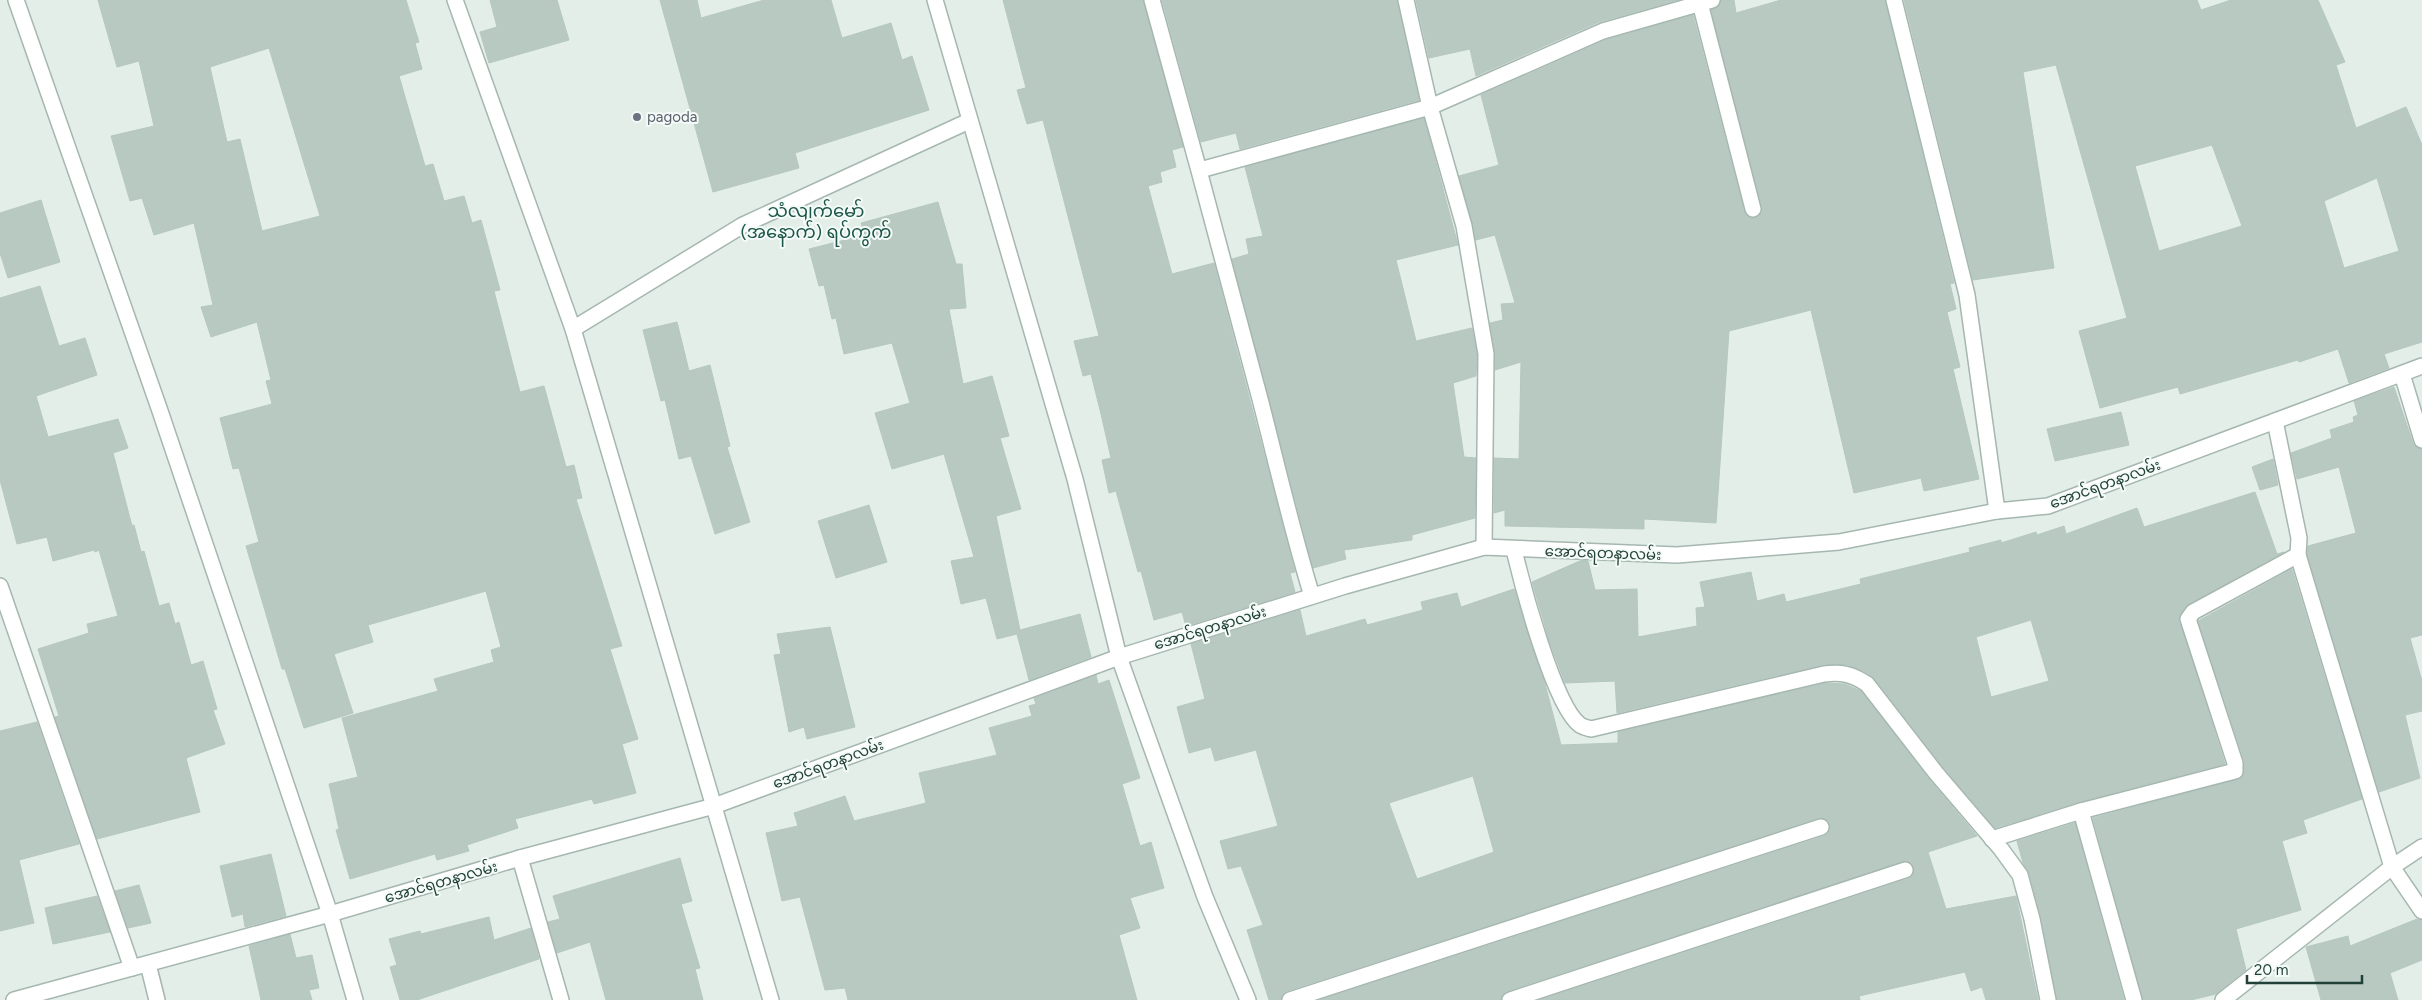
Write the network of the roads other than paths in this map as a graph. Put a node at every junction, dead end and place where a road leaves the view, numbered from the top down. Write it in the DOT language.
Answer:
graph roads {
  1 [pos="16,0"];
  2 [pos="455,0"];
  3 [pos="935,0"];
  4 [pos="1152,0"];
  5 [pos="1406,0"];
  6 [pos="1894,0"];
  7 [pos="1706,2"];
  8 [pos="1430,107"];
  9 [pos="969,120"];
  10 [pos="1200,170"];
  11 [pos="1753,209"];
  12 [pos="574,329"];
  13 [pos="2422,366"];
  14 [pos="2402,374"];
  15 [pos="2275,421"];
  16 [pos="2422,440"];
  17 [pos="1997,511"];
  18 [pos="1484,547"];
  19 [pos="1514,550"];
  20 [pos="2298,555"];
  21 [pos="0,586"];
  22 [pos="1312,596"];
  23 [pos="1119,657"];
  24 [pos="714,806"];
  25 [pos="2081,811"];
  26 [pos="1821,827"];
  27 [pos="1992,839"];
  28 [pos="2422,847"];
  29 [pos="520,858"];
  30 [pos="2392,867"];
  31 [pos="1905,870"];
  32 [pos="2422,911"];
  33 [pos="330,914"];
  34 [pos="148,964"];
  35 [pos="132,968"];
  36 [pos="14,1000"];
  37 [pos="157,1000"];
  38 [pos="355,1000"];
  39 [pos="562,1000"];
  40 [pos="771,1000"];
  41 [pos="1248,1000"];
  42 [pos="1290,1000"];
  43 [pos="1510,1000"];
  44 [pos="2048,1000"];
  45 [pos="2134,1000"];
  46 [pos="2223,1000"];
  1 -- 33 [label="street"];
  2 -- 12 [label="street"];
  3 -- 9 [label="street"];
  4 -- 10 [label="street"];
  5 -- 8 [label="street"];
  6 -- 17 [label="street"];
  7 -- 8 [label="street"];
  7 -- 11 [label="street"];
  8 -- 10 [label="street"];
  8 -- 18 [label="street"];
  9 -- 12 [label="street"];
  9 -- 23 [label="street"];
  10 -- 22 [label="street"];
  12 -- 24 [label="street"];
  13 -- 14 [label="street, အောင်ရတနာလမ်း"];
  14 -- 15 [label="street, အောင်ရတနာလမ်း"];
  14 -- 16 [label="street"];
  15 -- 17 [label="street, အောင်ရတနာလမ်း"];
  15 -- 20 [label="street"];
  17 -- 19 [label="street, အောင်ရတနာလမ်း"];
  18 -- 19 [label="street, အောင်ရတနာလမ်း"];
  18 -- 22 [label="street, အောင်ရတနာလမ်း"];
  19 -- 27 [label="street"];
  20 -- 25 [label="street"];
  20 -- 30 [label="street"];
  21 -- 35 [label="street"];
  22 -- 23 [label="street, အောင်ရတနာလမ်း"];
  23 -- 24 [label="street, အောင်ရတနာလမ်း"];
  23 -- 41 [label="street"];
  24 -- 29 [label="street, အောင်ရတနာလမ်း"];
  24 -- 40 [label="street"];
  25 -- 27 [label="street"];
  25 -- 45 [label="street"];
  26 -- 42 [label="street"];
  27 -- 44 [label="street"];
  28 -- 30 [label="street"];
  29 -- 33 [label="street, အောင်ရတနာလမ်း"];
  29 -- 39 [label="street"];
  30 -- 32 [label="street"];
  30 -- 46 [label="street"];
  31 -- 43 [label="street"];
  33 -- 34 [label="street, အောင်ရတနာလမ်း"];
  33 -- 38 [label="street"];
  34 -- 35 [label="street, အောင်ရတနာလမ်း"];
  34 -- 37 [label="street"];
  35 -- 36 [label="street, အောင်ရတနာလမ်း"];
}
